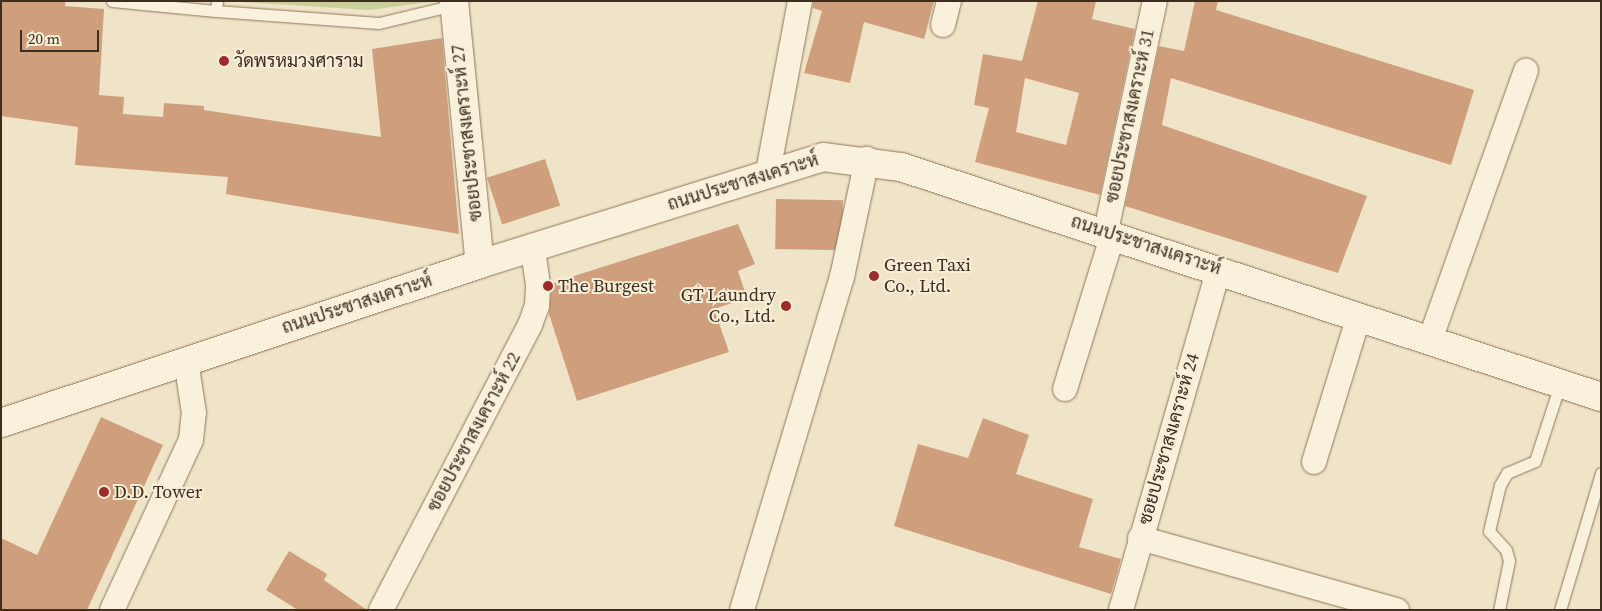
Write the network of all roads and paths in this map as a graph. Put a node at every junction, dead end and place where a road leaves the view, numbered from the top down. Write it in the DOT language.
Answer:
graph roads {
  1 [pos="112,1"];
  2 [pos="800,1"];
  3 [pos="949,1"];
  4 [pos="1155,1"];
  5 [pos="454,3"];
  6 [pos="217,6"];
  7 [pos="943,25"];
  8 [pos="1526,71"];
  9 [pos="867,160"];
  10 [pos="768,172"];
  11 [pos="1110,232"];
  12 [pos="533,248"];
  13 [pos="480,264"];
  14 [pos="1219,269"];
  15 [pos="1359,316"];
  16 [pos="1430,340"];
  17 [pos="186,360"];
  18 [pos="1560,384"];
  19 [pos="1065,389"];
  20 [pos="1601,397"];
  21 [pos="1,422"];
  22 [pos="1314,462"];
  23 [pos="1601,473"];
  24 [pos="1140,538"];
  25 [pos="1385,608"];
  26 [pos="112,610"];
  27 [pos="381,610"];
  28 [pos="742,610"];
  29 [pos="1121,610"];
  30 [pos="1500,610"];
  31 [pos="1560,610"];
  1 -- 6 [label="lane"];
  2 -- 10 [label="street"];
  3 -- 7 [label="street"];
  4 -- 11 [label="street, ซอยประชาสงเคราะห์ 31"];
  5 -- 6 [label="lane"];
  5 -- 13 [label="main road, ซอยประชาสงเคราะห์ 27"];
  8 -- 16 [label="street"];
  9 -- 10 [label="main road, ถนนประชาสงเคราะห์"];
  9 -- 11 [label="main road, ถนนประชาสงเคราะห์"];
  9 -- 28 [label="street"];
  10 -- 12 [label="main road, ถนนประชาสงเคราะห์"];
  11 -- 14 [label="main road, ถนนประชาสงเคราะห์"];
  11 -- 19 [label="street, ซอยประชาสงเคราะห์ 31"];
  12 -- 13 [label="main road, ถนนประชาสงเคราะห์"];
  12 -- 27 [label="street, ซอยประชาสงเคราะห์ 22"];
  13 -- 17 [label="main road, ถนนประชาสงเคราะห์"];
  14 -- 15 [label="main road, ถนนประชาสงเคราะห์"];
  14 -- 24 [label="street, ซอยประชาสงเคราะห์ 24"];
  15 -- 16 [label="main road, ถนนประชาสงเคราะห์"];
  15 -- 22 [label="street"];
  16 -- 18 [label="main road, ถนนประชาสงเคราะห์"];
  17 -- 21 [label="main road, ถนนประชาสงเคราะห์"];
  17 -- 26 [label="street"];
  18 -- 20 [label="main road, ถนนประชาสงเคราะห์"];
  18 -- 30 [label="lane"];
  23 -- 31 [label="lane"];
  24 -- 25 [label="street"];
  24 -- 29 [label="street, ซอยประชาสงเคราะห์ 24"];
}
